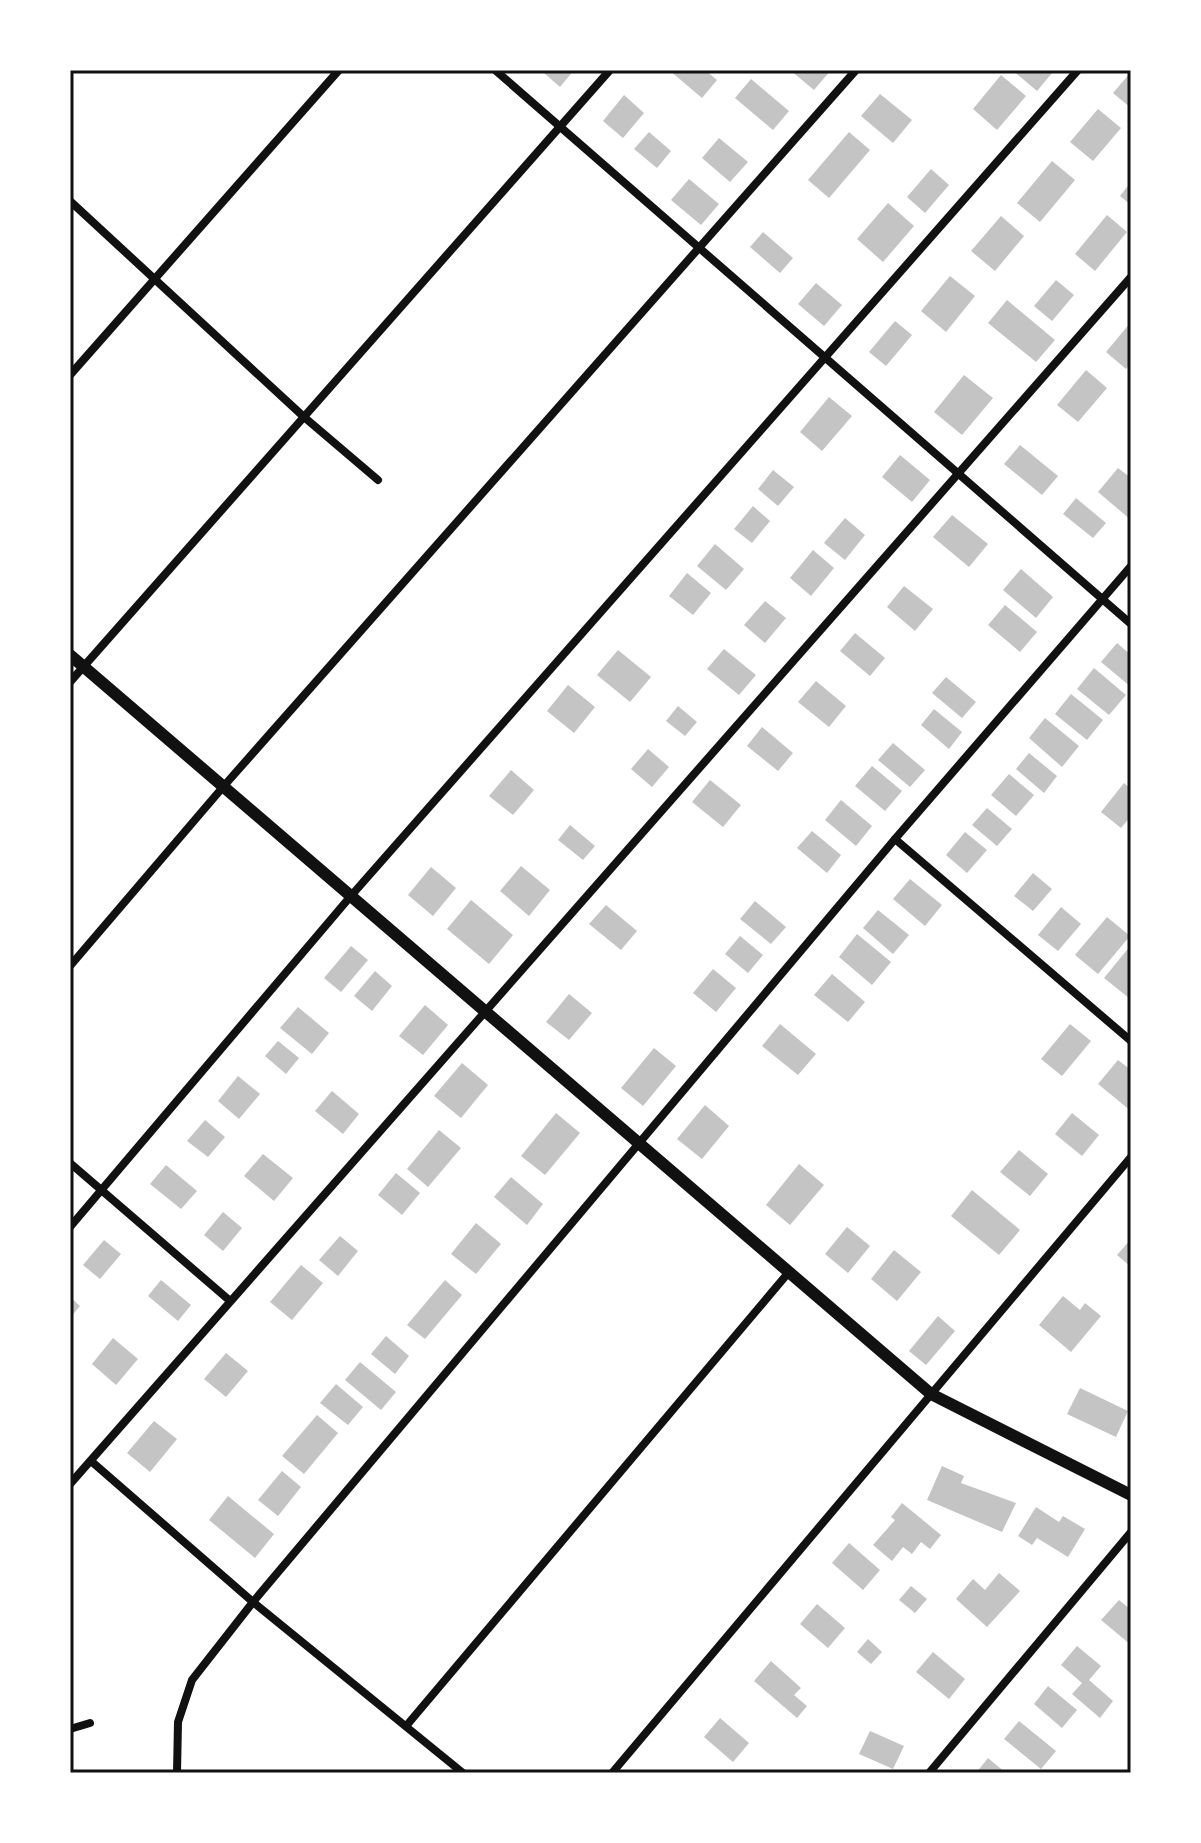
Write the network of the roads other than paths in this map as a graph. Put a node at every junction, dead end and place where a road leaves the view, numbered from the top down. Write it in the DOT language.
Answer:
graph roads {
  1 [pos="339,70"];
  2 [pos="495,70"];
  3 [pos="610,70"];
  4 [pos="856,70"];
  5 [pos="1078,70"];
  6 [pos="560,127"];
  7 [pos="70,201"];
  8 [pos="699,248"];
  9 [pos="156,277"];
  10 [pos="1131,277"];
  11 [pos="825,358"];
  12 [pos="70,375"];
  13 [pos="304,417"];
  14 [pos="958,474"];
  15 [pos="378,480"];
  16 [pos="1131,566"];
  17 [pos="1103,600"];
  18 [pos="1131,624"];
  19 [pos="70,655"];
  20 [pos="83,667"];
  21 [pos="70,682"];
  22 [pos="223,787"];
  23 [pos="895,839"];
  24 [pos="350,897"];
  25 [pos="70,966"];
  26 [pos="483,1011"];
  27 [pos="1131,1041"];
  28 [pos="638,1143"];
  29 [pos="1131,1157"];
  30 [pos="70,1163"];
  31 [pos="101,1190"];
  32 [pos="70,1227"];
  33 [pos="789,1272"];
  34 [pos="229,1300"];
  35 [pos="931,1394"];
  36 [pos="91,1461"];
  37 [pos="70,1484"];
  38 [pos="1131,1495"];
  39 [pos="1131,1532"];
  40 [pos="253,1602"];
  41 [pos="90,1723"];
  42 [pos="407,1725"];
  43 [pos="70,1729"];
  44 [pos="177,1773"];
  45 [pos="463,1773"];
  46 [pos="612,1773"];
  47 [pos="929,1773"];
  1 -- 9 [label="street"];
  2 -- 6 [label="street"];
  3 -- 6 [label="street"];
  4 -- 8 [label="street"];
  5 -- 11 [label="street"];
  6 -- 8 [label="street"];
  6 -- 13 [label="street"];
  7 -- 9 [label="street"];
  8 -- 11 [label="street"];
  8 -- 22 [label="street"];
  9 -- 12 [label="street"];
  9 -- 13 [label="street"];
  10 -- 14 [label="street"];
  11 -- 14 [label="street"];
  11 -- 24 [label="street"];
  13 -- 15 [label="street"];
  13 -- 20 [label="street"];
  14 -- 17 [label="street"];
  14 -- 26 [label="street"];
  16 -- 17 [label="street"];
  17 -- 18 [label="street"];
  17 -- 23 [label="street"];
  19 -- 20 [label="street"];
  20 -- 21 [label="street"];
  20 -- 22 [label="street"];
  22 -- 24 [label="street"];
  22 -- 25 [label="street"];
  23 -- 27 [label="street"];
  23 -- 28 [label="street"];
  24 -- 26 [label="street"];
  24 -- 31 [label="street"];
  26 -- 28 [label="street"];
  26 -- 34 [label="street"];
  28 -- 33 [label="street"];
  28 -- 40 [label="street"];
  29 -- 35 [label="street"];
  30 -- 31 [label="street"];
  31 -- 32 [label="street"];
  31 -- 34 [label="street"];
  33 -- 35 [label="street"];
  33 -- 42 [label="street"];
  34 -- 36 [label="street"];
  35 -- 38 [label="street"];
  35 -- 46 [label="street"];
  36 -- 37 [label="street"];
  36 -- 40 [label="street"];
  39 -- 47 [label="street"];
  40 -- 42 [label="street"];
  40 -- 44 [label="street"];
  41 -- 43 [label="street"];
  42 -- 45 [label="street"];
}
